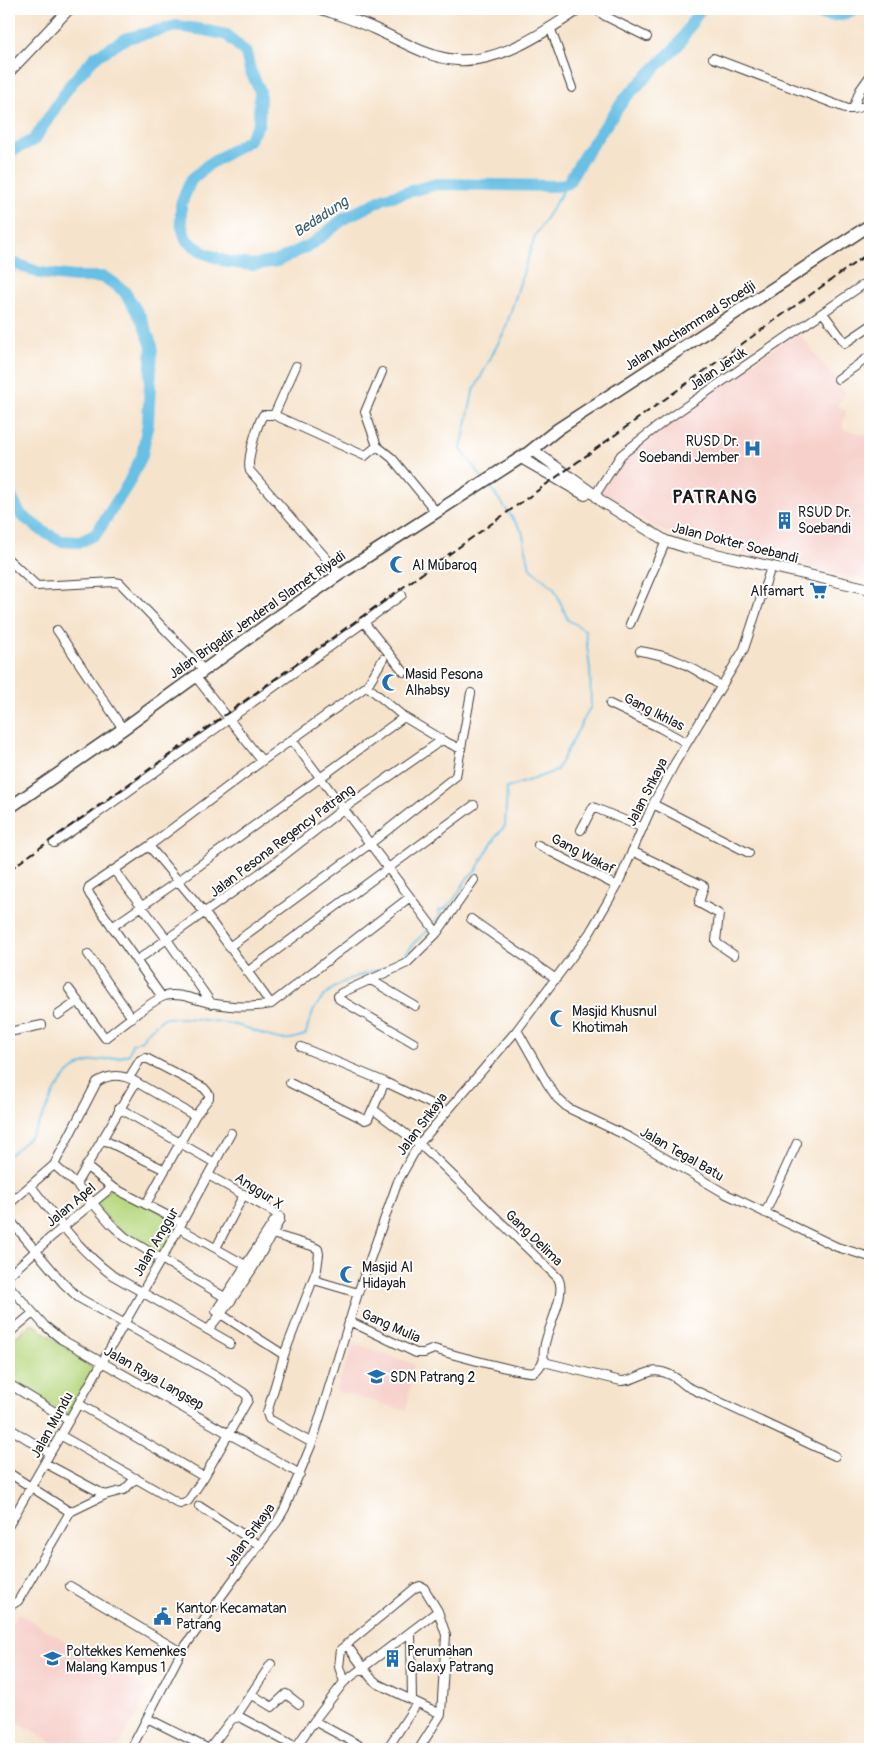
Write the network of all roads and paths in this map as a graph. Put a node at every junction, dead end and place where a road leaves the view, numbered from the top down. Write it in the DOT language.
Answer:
graph roads {
  1 [pos="69,9"];
  2 [pos="322,9"];
  3 [pos="579,9"];
  4 [pos="596,9"];
  5 [pos="341,12"];
  6 [pos="550,27"];
  7 [pos="647,36"];
  8 [pos="713,58"];
  9 [pos="9,72"];
  10 [pos="870,76"];
  11 [pos="572,88"];
  12 [pos="870,105"];
  13 [pos="853,109"];
  14 [pos="870,225"];
  15 [pos="870,280"];
  16 [pos="823,313"];
  17 [pos="870,326"];
  18 [pos="870,356"];
  19 [pos="296,366"];
  20 [pos="382,372"];
  21 [pos="838,379"];
  22 [pos="274,415"];
  23 [pos="377,446"];
  24 [pos="528,454"];
  25 [pos="599,499"];
  26 [pos="437,513"];
  27 [pos="666,541"];
  28 [pos="9,560"];
  29 [pos="771,567"];
  30 [pos="340,574"];
  31 [pos="870,588"];
  32 [pos="402,595"];
  33 [pos="363,621"];
  34 [pos="630,624"];
  35 [pos="57,630"];
  36 [pos="640,651"];
  37 [pos="383,659"];
  38 [pos="404,672"];
  39 [pos="200,673"];
  40 [pos="367,686"];
  41 [pos="721,686"];
  42 [pos="471,693"];
  43 [pos="610,704"];
  44 [pos="404,717"];
  45 [pos="229,719"];
  46 [pos="123,729"];
  47 [pos="292,740"];
  48 [pos="442,740"];
  49 [pos="687,744"];
  50 [pos="461,749"];
  51 [pos="262,760"];
  52 [pos="320,778"];
  53 [pos="654,804"];
  54 [pos="474,805"];
  55 [pos="9,807"];
  56 [pos="343,810"];
  57 [pos="642,828"];
  58 [pos="580,830"];
  59 [pos="54,843"];
  60 [pos="371,843"];
  61 [pos="538,845"];
  62 [pos="149,846"];
  63 [pos="632,851"];
  64 [pos="749,853"];
  65 [pos="388,868"];
  66 [pos="114,870"];
  67 [pos="474,880"];
  68 [pos="178,881"];
  69 [pos="617,886"];
  70 [pos="410,897"];
  71 [pos="142,906"];
  72 [pos="205,913"];
  73 [pos="471,918"];
  74 [pos="112,927"];
  75 [pos="436,932"];
  76 [pos="166,938"];
  77 [pos="229,948"];
  78 [pos="88,954"];
  79 [pos="734,955"];
  80 [pos="136,960"];
  81 [pos="247,972"];
  82 [pos="556,979"];
  83 [pos="371,980"];
  84 [pos="69,989"];
  85 [pos="162,997"];
  86 [pos="78,1001"];
  87 [pos="212,1004"];
  88 [pos="271,1004"];
  89 [pos="415,1006"];
  90 [pos="58,1015"];
  91 [pos="132,1018"];
  92 [pos="42,1025"];
  93 [pos="517,1030"];
  94 [pos="9,1032"];
  95 [pos="414,1042"];
  96 [pos="301,1047"];
  97 [pos="132,1080"];
  98 [pos="385,1082"];
  99 [pos="290,1083"];
  100 [pos="119,1108"];
  101 [pos="373,1109"];
  102 [pos="446,1111"];
  103 [pos="195,1116"];
  104 [pos="231,1134"];
  105 [pos="102,1139"];
  106 [pos="180,1143"];
  107 [pos="796,1143"];
  108 [pos="419,1144"];
  109 [pos="215,1163"];
  110 [pos="54,1165"];
  111 [pos="86,1166"];
  112 [pos="164,1170"];
  113 [pos="208,1174"];
  114 [pos="76,1184"];
  115 [pos="30,1186"];
  116 [pos="112,1187"];
  117 [pos="244,1194"];
  118 [pos="92,1203"];
  119 [pos="9,1204"];
  120 [pos="146,1204"];
  121 [pos="766,1214"];
  122 [pos="278,1215"];
  123 [pos="9,1219"];
  124 [pos="181,1226"];
  125 [pos="63,1227"];
  126 [pos="272,1234"];
  127 [pos="216,1248"];
  128 [pos="35,1251"];
  129 [pos="870,1257"];
  130 [pos="161,1260"];
  131 [pos="250,1267"];
  132 [pos="9,1275"];
  133 [pos="314,1280"];
  134 [pos="9,1286"];
  135 [pos="143,1291"];
  136 [pos="358,1293"];
  137 [pos="229,1299"];
  138 [pos="33,1313"];
  139 [pos="221,1315"];
  140 [pos="349,1321"];
  141 [pos="123,1323"];
  142 [pos="208,1330"];
  143 [pos="9,1334"];
  144 [pos="230,1344"];
  145 [pos="284,1355"];
  146 [pos="544,1360"];
  147 [pos="101,1362"];
  148 [pos="9,1384"];
  149 [pos="79,1404"];
  150 [pos="68,1420"];
  151 [pos="9,1428"];
  152 [pos="60,1435"];
  153 [pos="228,1435"];
  154 [pos="312,1442"];
  155 [pos="50,1453"];
  156 [pos="835,1456"];
  157 [pos="45,1463"];
  158 [pos="9,1473"];
  159 [pos="300,1474"];
  160 [pos="204,1477"];
  161 [pos="136,1478"];
  162 [pos="32,1487"];
  163 [pos="105,1495"];
  164 [pos="198,1506"];
  165 [pos="70,1512"];
  166 [pos="9,1524"];
  167 [pos="259,1545"];
  168 [pos="70,1586"];
  169 [pos="13,1604"];
  170 [pos="438,1611"];
  171 [pos="411,1632"];
  172 [pos="346,1644"];
  173 [pos="181,1652"];
  174 [pos="271,1664"];
  175 [pos="364,1668"];
  176 [pos="344,1682"];
  177 [pos="251,1694"];
  178 [pos="414,1701"];
  179 [pos="299,1704"];
  180 [pos="441,1714"];
  181 [pos="147,1718"];
  182 [pos="234,1718"];
  183 [pos="314,1721"];
  184 [pos="298,1748"];
  185 [pos="131,1749"];
  186 [pos="209,1749"];
  187 [pos="366,1749"];
  188 [pos="387,1749"];
  189 [pos="419,1749"];
  1 -- 9 [label="main road"];
  2 -- 5 [label="main road"];
  3 -- 6 [label="main road"];
  4 -- 7 [label="street"];
  5 -- 6 [label="main road"];
  6 -- 11 [label="street"];
  8 -- 13 [label="street"];
  10 -- 13 [label="street"];
  12 -- 13 [label="street"];
  14 -- 24 [label="main road, Jalan Mochammad Sroedji"];
  15 -- 16 [label="street, Jalan Jeruk"];
  16 -- 17 [label="street"];
  16 -- 25 [label="street, Jalan Jeruk"];
  18 -- 21 [label="street"];
  19 -- 22 [label="street"];
  20 -- 23 [label="street"];
  22 -- 23 [label="street"];
  22 -- 30 [label="street"];
  23 -- 26 [label="street"];
  24 -- 25 [label="main road, Jalan Dokter Soebandi"];
  24 -- 26 [label="main road, Jalan Brigadir Jenderal Slamet Riyadi"];
  25 -- 27 [label="main road, Jalan Dokter Soebandi"];
  26 -- 30 [label="main road, Jalan Brigadir Jenderal Slamet Riyadi"];
  27 -- 29 [label="main road, Jalan Dokter Soebandi"];
  27 -- 34 [label="street"];
  28 -- 39 [label="street"];
  29 -- 31 [label="main road, Jalan Dokter Soebandi"];
  29 -- 41 [label="street, Jalan Srikaya"];
  30 -- 39 [label="main road, Jalan Brigadir Jenderal Slamet Riyadi"];
  32 -- 33 [label="street"];
  33 -- 38 [label="street"];
  33 -- 45 [label="street"];
  35 -- 46 [label="street"];
  36 -- 41 [label="street"];
  37 -- 40 [label="street"];
  39 -- 45 [label="street"];
  39 -- 46 [label="main road, Jalan Brigadir Jenderal Slamet Riyadi"];
  40 -- 44 [label="street"];
  40 -- 47 [label="street"];
  41 -- 49 [label="street, Jalan Srikaya"];
  42 -- 50 [label="street"];
  43 -- 49 [label="street, Gang Ikhlas"];
  44 -- 48 [label="street"];
  44 -- 52 [label="street"];
  45 -- 51 [label="street"];
  45 -- 59 [label="street"];
  46 -- 55 [label="main road, Jalan Brigadir Jenderal Slamet Riyadi"];
  47 -- 51 [label="street"];
  47 -- 52 [label="street"];
  48 -- 50 [label="street"];
  48 -- 56 [label="street, Jalan Pesona Regency Patrang"];
  49 -- 53 [label="street, Jalan Srikaya"];
  50 -- 60 [label="street"];
  51 -- 62 [label="street"];
  52 -- 56 [label="street"];
  52 -- 68 [label="street"];
  53 -- 57 [label="street, Jalan Srikaya"];
  53 -- 64 [label="street"];
  54 -- 65 [label="street"];
  56 -- 60 [label="street"];
  56 -- 72 [label="street, Jalan Pesona Regency Patrang"];
  57 -- 58 [label="street"];
  57 -- 63 [label="street, Jalan Srikaya"];
  60 -- 65 [label="street"];
  60 -- 77 [label="street"];
  61 -- 69 [label="street, Gang Wakaf"];
  62 -- 66 [label="street"];
  62 -- 68 [label="street"];
  63 -- 69 [label="street, Jalan Srikaya"];
  63 -- 79 [label="street"];
  65 -- 70 [label="street"];
  65 -- 81 [label="street"];
  66 -- 71 [label="street"];
  66 -- 74 [label="street"];
  67 -- 75 [label="street"];
  68 -- 71 [label="street"];
  68 -- 72 [label="street"];
  69 -- 82 [label="street, Jalan Srikaya"];
  70 -- 75 [label="street"];
  70 -- 88 [label="street"];
  71 -- 74 [label="street"];
  71 -- 76 [label="street"];
  72 -- 76 [label="street, Jalan Pesona Regency Patrang"];
  72 -- 77 [label="street"];
  73 -- 82 [label="street"];
  74 -- 80 [label="street"];
  75 -- 83 [label="street"];
  76 -- 80 [label="street, Jalan Pesona Regency Patrang"];
  76 -- 87 [label="street"];
  77 -- 81 [label="street"];
  78 -- 91 [label="street"];
  80 -- 85 [label="street"];
  81 -- 88 [label="street"];
  82 -- 93 [label="street, Jalan Srikaya"];
  83 -- 89 [label="street"];
  83 -- 95 [label="street"];
  84 -- 86 [label="street"];
  85 -- 87 [label="street"];
  85 -- 91 [label="street"];
  86 -- 90 [label="street"];
  86 -- 91 [label="street"];
  87 -- 88 [label="street"];
  92 -- 94 [label="street"];
  93 -- 102 [label="street, Jalan Srikaya"];
  93 -- 121 [label="street, Jalan Tegal Batu"];
  96 -- 98 [label="street"];
  97 -- 100 [label="street"];
  97 -- 103 [label="street"];
  97 -- 103 [label="street"];
  97 -- 110 [label="street"];
  98 -- 101 [label="street"];
  98 -- 102 [label="street"];
  99 -- 101 [label="street"];
  100 -- 105 [label="street"];
  100 -- 106 [label="street"];
  101 -- 108 [label="street"];
  102 -- 108 [label="street, Jalan Srikaya"];
  103 -- 106 [label="street"];
  104 -- 109 [label="street, Jalan Anggur"];
  105 -- 111 [label="street"];
  105 -- 112 [label="street"];
  106 -- 109 [label="street"];
  106 -- 112 [label="street"];
  107 -- 121 [label="street"];
  108 -- 136 [label="street, Jalan Srikaya"];
  108 -- 146 [label="street, Gang Delima"];
  109 -- 113 [label="street, Jalan Anggur"];
  110 -- 114 [label="street"];
  110 -- 115 [label="street"];
  111 -- 114 [label="street"];
  111 -- 116 [label="street"];
  112 -- 120 [label="street"];
  113 -- 117 [label="street, Anggur X"];
  113 -- 124 [label="street, Jalan Anggur"];
  114 -- 118 [label="street"];
  115 -- 119 [label="street"];
  115 -- 125 [label="street"];
  116 -- 118 [label="street, Jalan Apel"];
  116 -- 120 [label="street, Jalan Apel"];
  117 -- 122 [label="street, Anggur X"];
  117 -- 127 [label="street"];
  118 -- 125 [label="street, Jalan Apel"];
  118 -- 130 [label="street"];
  120 -- 124 [label="street, Jalan Apel"];
  121 -- 129 [label="street, Jalan Tegal Batu"];
  122 -- 126 [label="street, Anggur X"];
  122 -- 131 [label="street"];
  123 -- 128 [label="street"];
  124 -- 127 [label="street, Jalan Apel"];
  124 -- 130 [label="street, Jalan Anggur"];
  125 -- 128 [label="street, Jalan Apel"];
  125 -- 135 [label="street"];
  126 -- 131 [label="street, Anggur X"];
  126 -- 133 [label="street"];
  127 -- 131 [label="street, Jalan Apel"];
  128 -- 132 [label="street, Jalan Apel"];
  128 -- 141 [label="street"];
  130 -- 135 [label="street, Jalan Anggur"];
  130 -- 137 [label="street"];
  131 -- 137 [label="street"];
  133 -- 136 [label="street"];
  133 -- 145 [label="street"];
  134 -- 138 [label="street, Jalan Raya Langsep"];
  135 -- 141 [label="street, Jalan Anggur"];
  135 -- 142 [label="street"];
  136 -- 140 [label="street, Jalan Srikaya"];
  137 -- 139 [label="street"];
  138 -- 143 [label="street"];
  138 -- 147 [label="street, Jalan Raya Langsep"];
  139 -- 142 [label="street"];
  139 -- 145 [label="street"];
  140 -- 146 [label="street, Gang Mulia"];
  140 -- 154 [label="street, Jalan Srikaya"];
  141 -- 147 [label="street, Jalan Anggur"];
  141 -- 153 [label="street"];
  142 -- 144 [label="street"];
  145 -- 154 [label="street"];
  146 -- 156 [label="street"];
  147 -- 149 [label="street, Jalan Mundu"];
  147 -- 153 [label="street, Jalan Raya Langsep"];
  148 -- 150 [label="street"];
  149 -- 150 [label="street, Jalan Mundu"];
  149 -- 160 [label="street"];
  150 -- 152 [label="street, Jalan Mundu"];
  151 -- 155 [label="street"];
  152 -- 155 [label="street, Jalan Mundu"];
  152 -- 161 [label="street"];
  153 -- 159 [label="street, Jalan Raya Langsep"];
  153 -- 160 [label="street"];
  154 -- 159 [label="street, Jalan Srikaya"];
  155 -- 157 [label="street, Jalan Mundu"];
  157 -- 162 [label="street, Jalan Mundu"];
  157 -- 163 [label="street"];
  158 -- 162 [label="street"];
  159 -- 167 [label="street, Jalan Srikaya"];
  160 -- 161 [label="street"];
  161 -- 163 [label="street"];
  162 -- 165 [label="street"];
  162 -- 166 [label="street, Jalan Mundu"];
  163 -- 165 [label="street"];
  164 -- 167 [label="street"];
  165 -- 169 [label="street"];
  167 -- 173 [label="street, Jalan Srikaya"];
  168 -- 173 [label="street"];
  170 -- 171 [label="street"];
  170 -- 172 [label="street"];
  170 -- 180 [label="street"];
  171 -- 175 [label="street"];
  171 -- 178 [label="street"];
  172 -- 175 [label="street"];
  172 -- 176 [label="street"];
  173 -- 181 [label="street, Jalan Srikaya"];
  174 -- 177 [label="street"];
  175 -- 176 [label="street"];
  175 -- 178 [label="street"];
  176 -- 183 [label="street"];
  177 -- 179 [label="street"];
  177 -- 182 [label="street"];
  178 -- 180 [label="street"];
  178 -- 188 [label="street"];
  180 -- 189 [label="street"];
  181 -- 185 [label="street, Jalan Srikaya"];
  181 -- 186 [label="street"];
  182 -- 184 [label="street"];
  182 -- 186 [label="street"];
  183 -- 184 [label="street"];
  183 -- 187 [label="street"];
}
